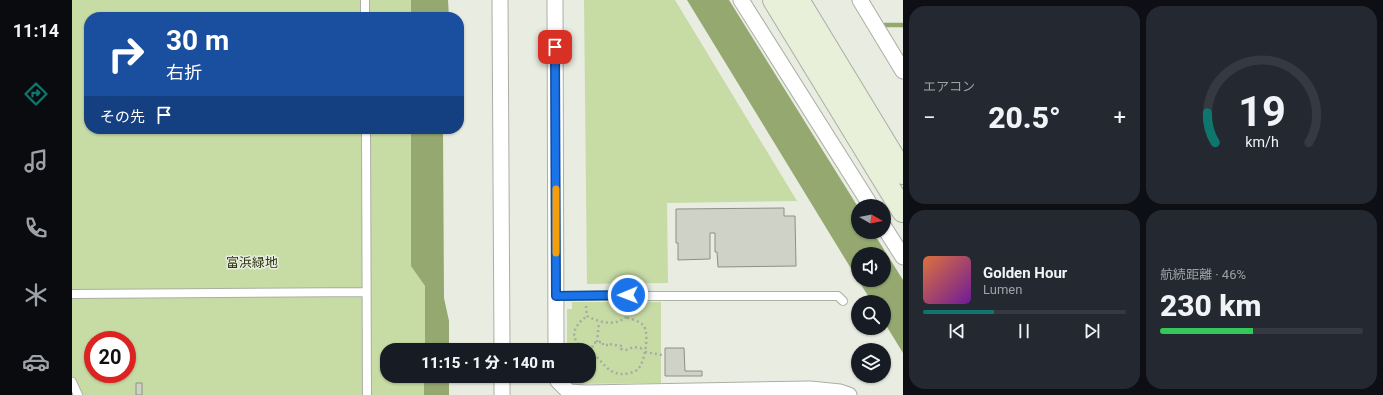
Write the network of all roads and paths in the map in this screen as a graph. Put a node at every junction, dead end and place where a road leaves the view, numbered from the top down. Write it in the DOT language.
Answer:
graph roads {
  1 [pos="365,0"];
  2 [pos="500,0"];
  3 [pos="555,0"];
  4 [pos="741,0"];
  5 [pos="774,0"];
  6 [pos="798,0"];
  7 [pos="860,0"];
  8 [pos="365,12"];
  9 [pos="903,71"];
  10 [pos="366,134"];
  11 [pos="903,173"];
  12 [pos="867,199"];
  13 [pos="903,211"];
  14 [pos="891,238"];
  15 [pos="902,254"];
  16 [pos="366,292"];
  17 [pos="72,294"];
  18 [pos="585,295"];
  19 [pos="628,295"];
  20 [pos="556,296"];
  21 [pos="843,301"];
  22 [pos="587,316"];
  23 [pos="626,317"];
  24 [pos="599,322"];
  25 [pos="597,342"];
  26 [pos="502,343"];
  27 [pos="556,343"];
  28 [pos="576,343"];
  29 [pos="594,343"];
  30 [pos="645,349"];
  31 [pos="645,352"];
  32 [pos="596,354"];
  33 [pos="662,355"];
  34 [pos="72,382"];
  35 [pos="502,383"];
  36 [pos="560,383"];
  37 [pos="78,395"];
  38 [pos="367,395"];
  39 [pos="502,395"];
  40 [pos="849,395"];
  1 -- 8 [label="lane"];
  2 -- 26 [label="street"];
  3 -- 20 [label="street"];
  4 -- 12 [label="street"];
  5 -- 13 [label="street"];
  6 -- 11 [label="street"];
  7 -- 9 [label="street"];
  10 -- 16 [label="lane"];
  14 -- 15 [label="street"];
  16 -- 17 [label="lane"];
  16 -- 38 [label="lane"];
  18 -- 19 [label="lane"];
  18 -- 20 [label="lane"];
  18 -- 22 [label="path"];
  19 -- 21 [label="lane"];
  19 -- 23 [label="path"];
  20 -- 27 [label="street"];
  22 -- 24 [label="path"];
  22 -- 28 [label="path"];
  23 -- 24 [label="path"];
  23 -- 30 [label="path"];
  24 -- 25 [label="path"];
  25 -- 29 [label="path"];
  25 -- 30 [label="path"];
  30 -- 31 [label="path"];
  31 -- 32 [label="path"];
  31 -- 33 [label="path"];
  34 -- 37 [label="lane"];
  35 -- 39 [label="street"];
  36 -- 40 [label="street"];
}
